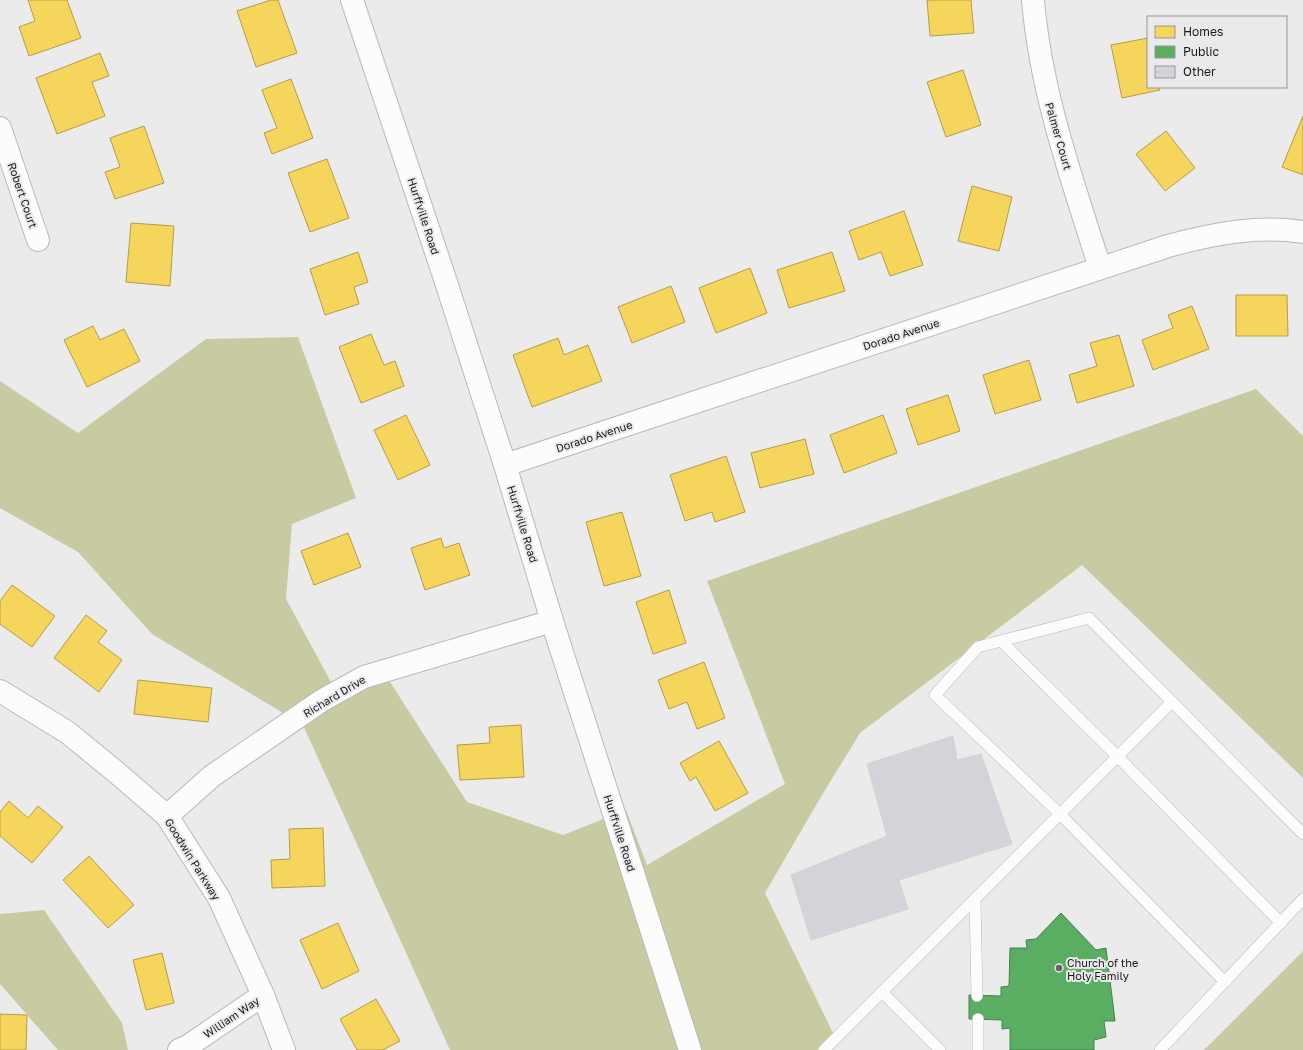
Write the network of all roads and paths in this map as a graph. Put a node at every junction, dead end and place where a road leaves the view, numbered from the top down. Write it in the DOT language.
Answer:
graph roads {
  1 [pos="352,0"];
  2 [pos="1033,0"];
  3 [pos="0,128"];
  4 [pos="1303,232"];
  5 [pos="38,240"];
  6 [pos="1100,268"];
  7 [pos="505,466"];
  8 [pos="552,621"];
  9 [pos="1001,641"];
  10 [pos="0,691"];
  11 [pos="1172,702"];
  12 [pos="1118,757"];
  13 [pos="1060,814"];
  14 [pos="167,816"];
  15 [pos="1303,834"];
  16 [pos="975,899"];
  17 [pos="1303,899"];
  18 [pos="1281,923"];
  19 [pos="1225,982"];
  20 [pos="882,992"];
  21 [pos="263,995"];
  22 [pos="977,996"];
  23 [pos="978,1020"];
  24 [pos="179,1050"];
  25 [pos="284,1050"];
  26 [pos="690,1050"];
  27 [pos="824,1050"];
  28 [pos="940,1050"];
  29 [pos="978,1050"];
  30 [pos="1160,1050"];
  1 -- 7 [label="street, Hurffville Road"];
  2 -- 6 [label="street, Palmer Court"];
  3 -- 5 [label="street, Robert Court"];
  4 -- 6 [label="street, Dorado Avenue"];
  6 -- 7 [label="street, Dorado Avenue"];
  7 -- 8 [label="street, Hurffville Road"];
  8 -- 14 [label="street, Richard Drive"];
  8 -- 26 [label="street, Hurffville Road"];
  9 -- 11 [label="lane"];
  9 -- 12 [label="lane"];
  9 -- 13 [label="lane"];
  10 -- 14 [label="street, Goodwin Parkway"];
  11 -- 12 [label="lane"];
  11 -- 15 [label="lane"];
  12 -- 13 [label="lane"];
  12 -- 18 [label="lane"];
  13 -- 16 [label="lane"];
  13 -- 19 [label="lane"];
  14 -- 21 [label="street, Goodwin Parkway"];
  16 -- 20 [label="lane"];
  16 -- 22 [label="lane"];
  17 -- 18 [label="lane"];
  18 -- 19 [label="lane"];
  19 -- 30 [label="lane"];
  20 -- 27 [label="lane"];
  20 -- 28 [label="lane"];
  21 -- 24 [label="street, William Way"];
  21 -- 25 [label="street, Goodwin Parkway"];
  23 -- 29 [label="lane"];
}
